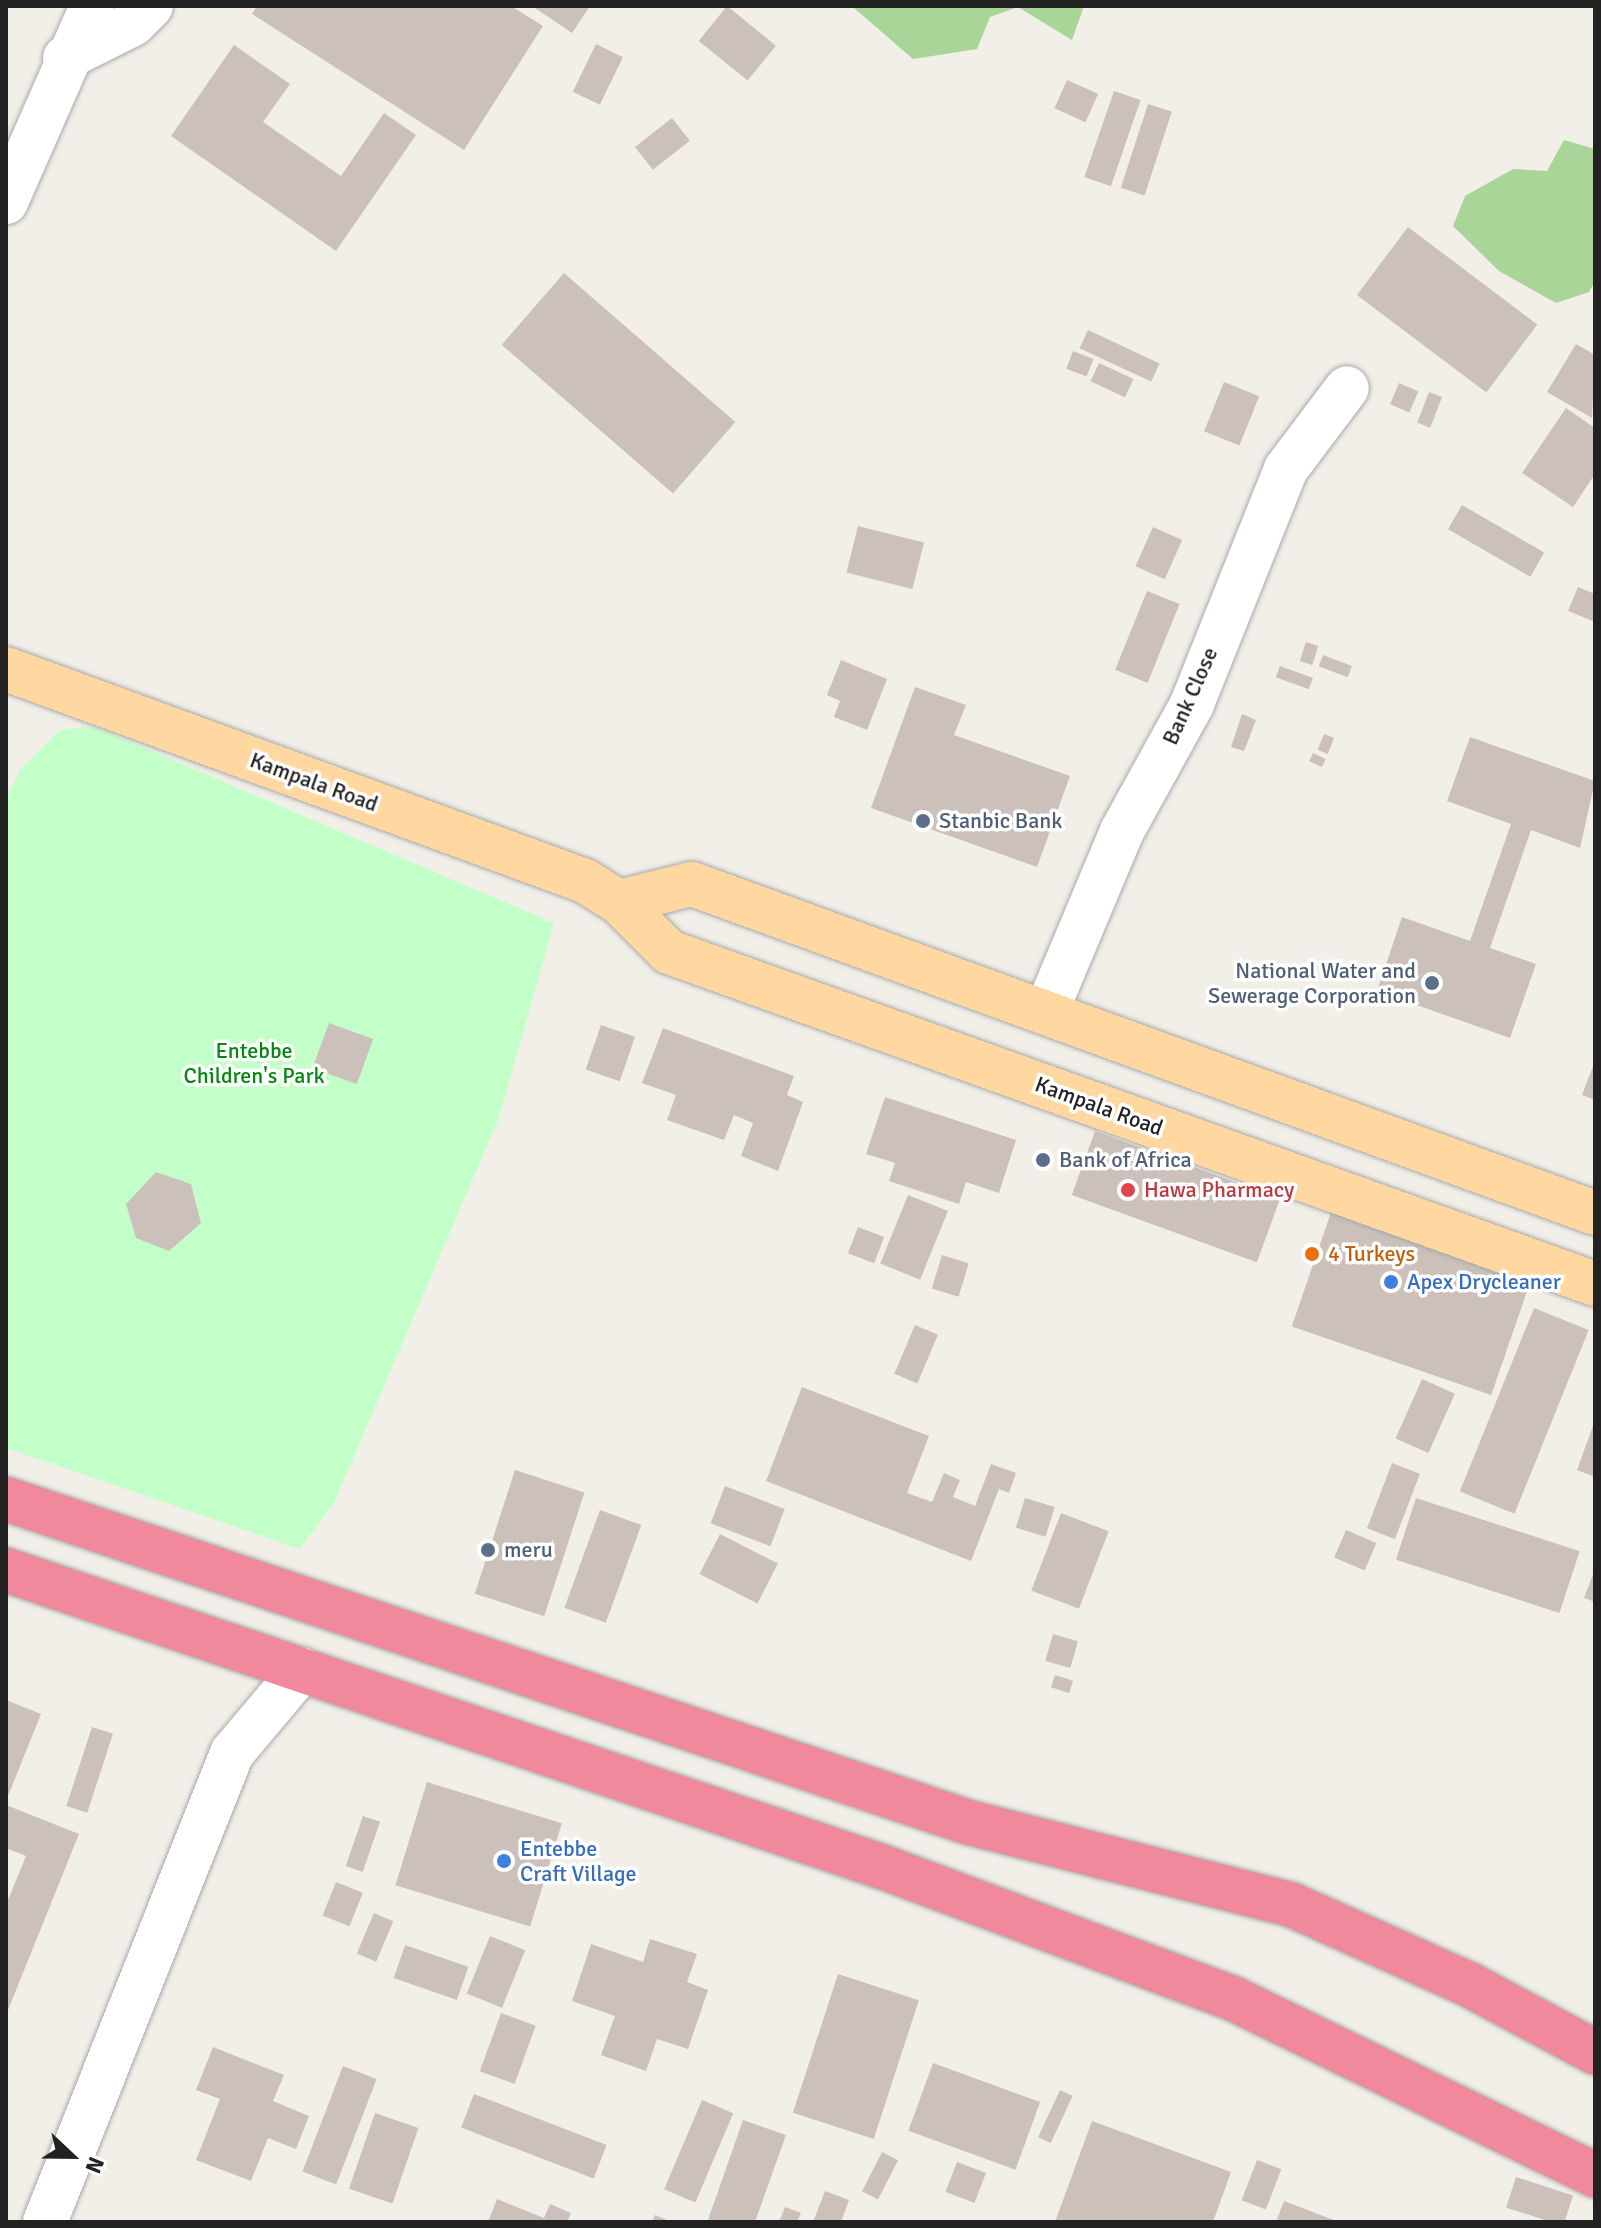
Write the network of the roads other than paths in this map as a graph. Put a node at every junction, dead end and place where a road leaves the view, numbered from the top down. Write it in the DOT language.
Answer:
graph roads {
  1 [pos="92,6"];
  2 [pos="151,6"];
  3 [pos="65,58"];
  4 [pos="6,202"];
  5 [pos="1347,388"];
  6 [pos="6,671"];
  7 [pos="619,902"];
  8 [pos="1046,1012"];
  9 [pos="1595,1213"];
  10 [pos="1595,1284"];
  11 [pos="6,1499"];
  12 [pos="6,1570"];
  13 [pos="302,1670"];
  14 [pos="1595,2052"];
  15 [pos="1595,2175"];
  16 [pos="45,2222"];
  1 -- 3 [label="street"];
  2 -- 3 [label="street"];
  3 -- 4 [label="street"];
  5 -- 8 [label="street, Bank Close"];
  6 -- 7 [label="main road, Kampala Road"];
  7 -- 8 [label="main road"];
  7 -- 10 [label="main road, Kampala Road"];
  8 -- 9 [label="main road"];
  11 -- 14 [label="highway"];
  12 -- 13 [label="highway"];
  13 -- 15 [label="highway"];
  13 -- 16 [label="street"];
}
